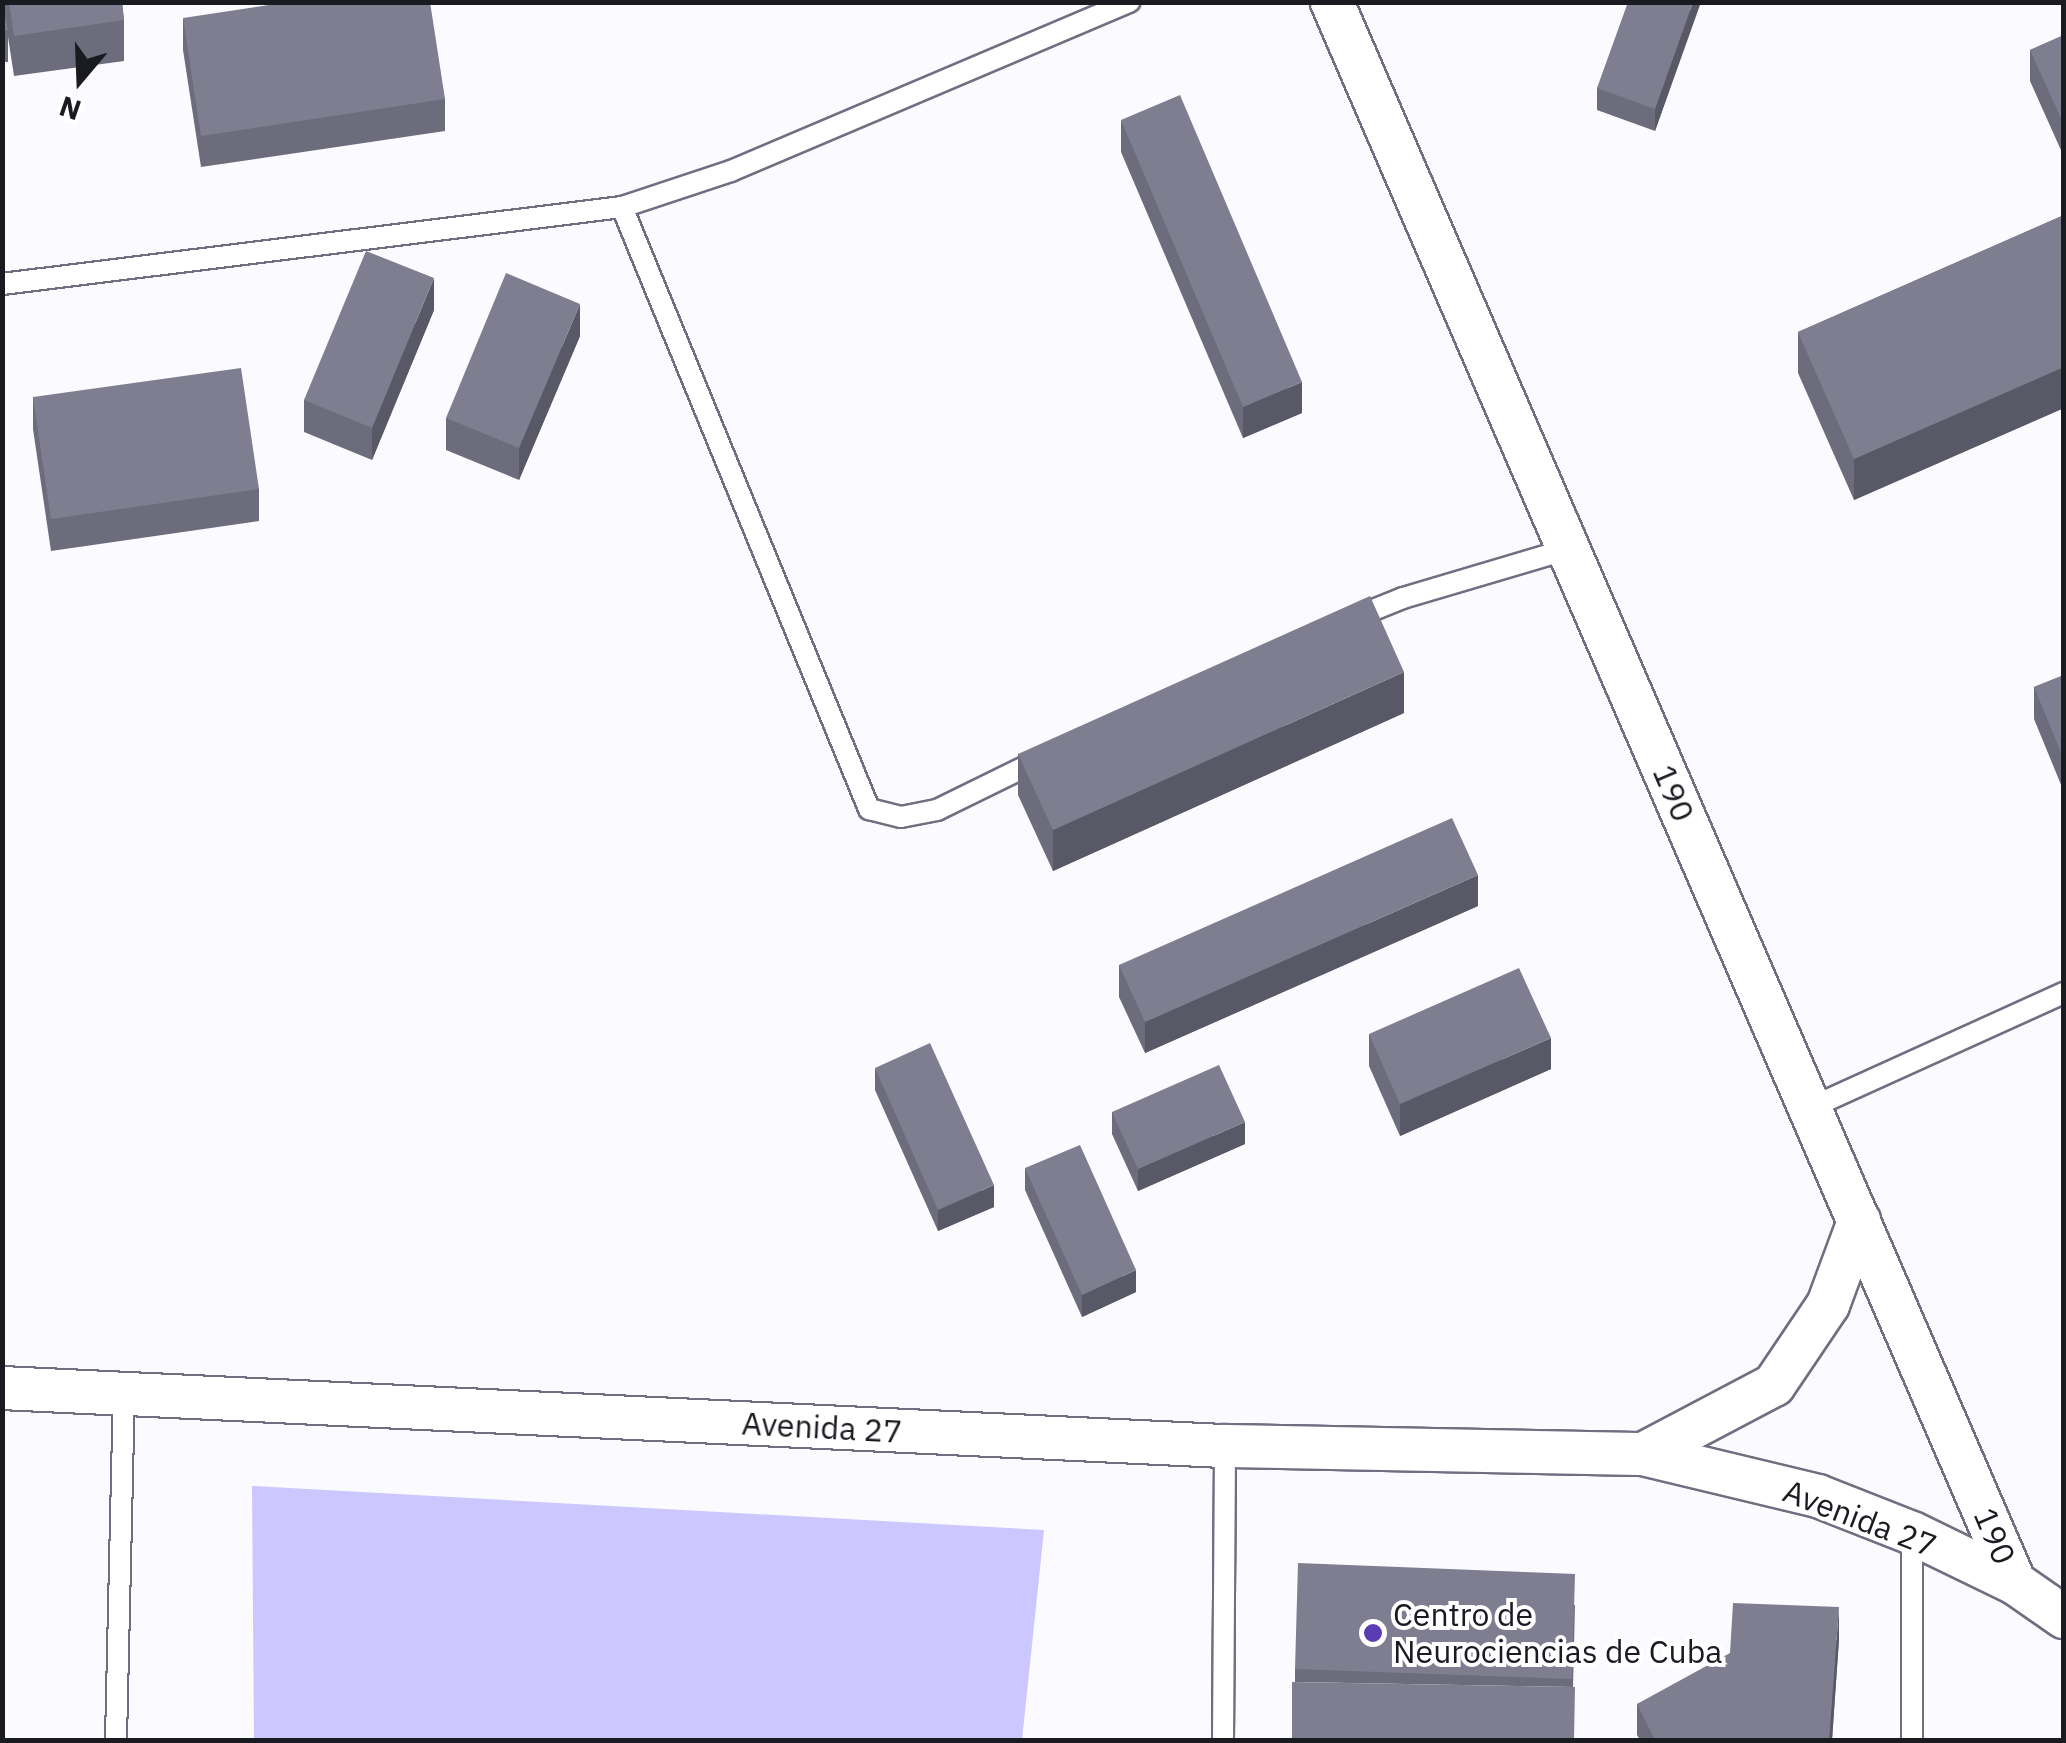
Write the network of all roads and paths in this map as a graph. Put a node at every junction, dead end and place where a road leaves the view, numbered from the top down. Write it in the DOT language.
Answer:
graph roads {
  1 [pos="1130,2"];
  2 [pos="1332,2"];
  3 [pos="622,207"];
  4 [pos="2,284"];
  5 [pos="1568,549"];
  6 [pos="1330,628"];
  7 [pos="1066,746"];
  8 [pos="2064,993"];
  9 [pos="1810,1108"];
  10 [pos="1858,1221"];
  11 [pos="2,1388"];
  12 [pos="124,1392"];
  13 [pos="1224,1446"];
  14 [pos="1643,1454"];
  15 [pos="1912,1534"];
  16 [pos="2016,1584"];
  17 [pos="2064,1617"];
  18 [pos="116,1740"];
  19 [pos="1223,1740"];
  20 [pos="1912,1740"];
  1 -- 3 [label="lane"];
  2 -- 5 [label="street, 190"];
  3 -- 4 [label="lane"];
  3 -- 7 [label="lane"];
  5 -- 6 [label="lane"];
  5 -- 9 [label="street, 190"];
  8 -- 9 [label="lane"];
  9 -- 10 [label="street, 190"];
  10 -- 14 [label="street, Avenida 27"];
  10 -- 16 [label="street, 190"];
  11 -- 12 [label="street, Avenida 27"];
  12 -- 13 [label="street, Avenida 27"];
  12 -- 18 [label="lane"];
  13 -- 14 [label="street, Avenida 27"];
  13 -- 19 [label="lane"];
  14 -- 15 [label="street, Avenida 27"];
  15 -- 16 [label="street, Avenida 27"];
  15 -- 20 [label="lane"];
  16 -- 17 [label="street, Avenida 27"];
}
